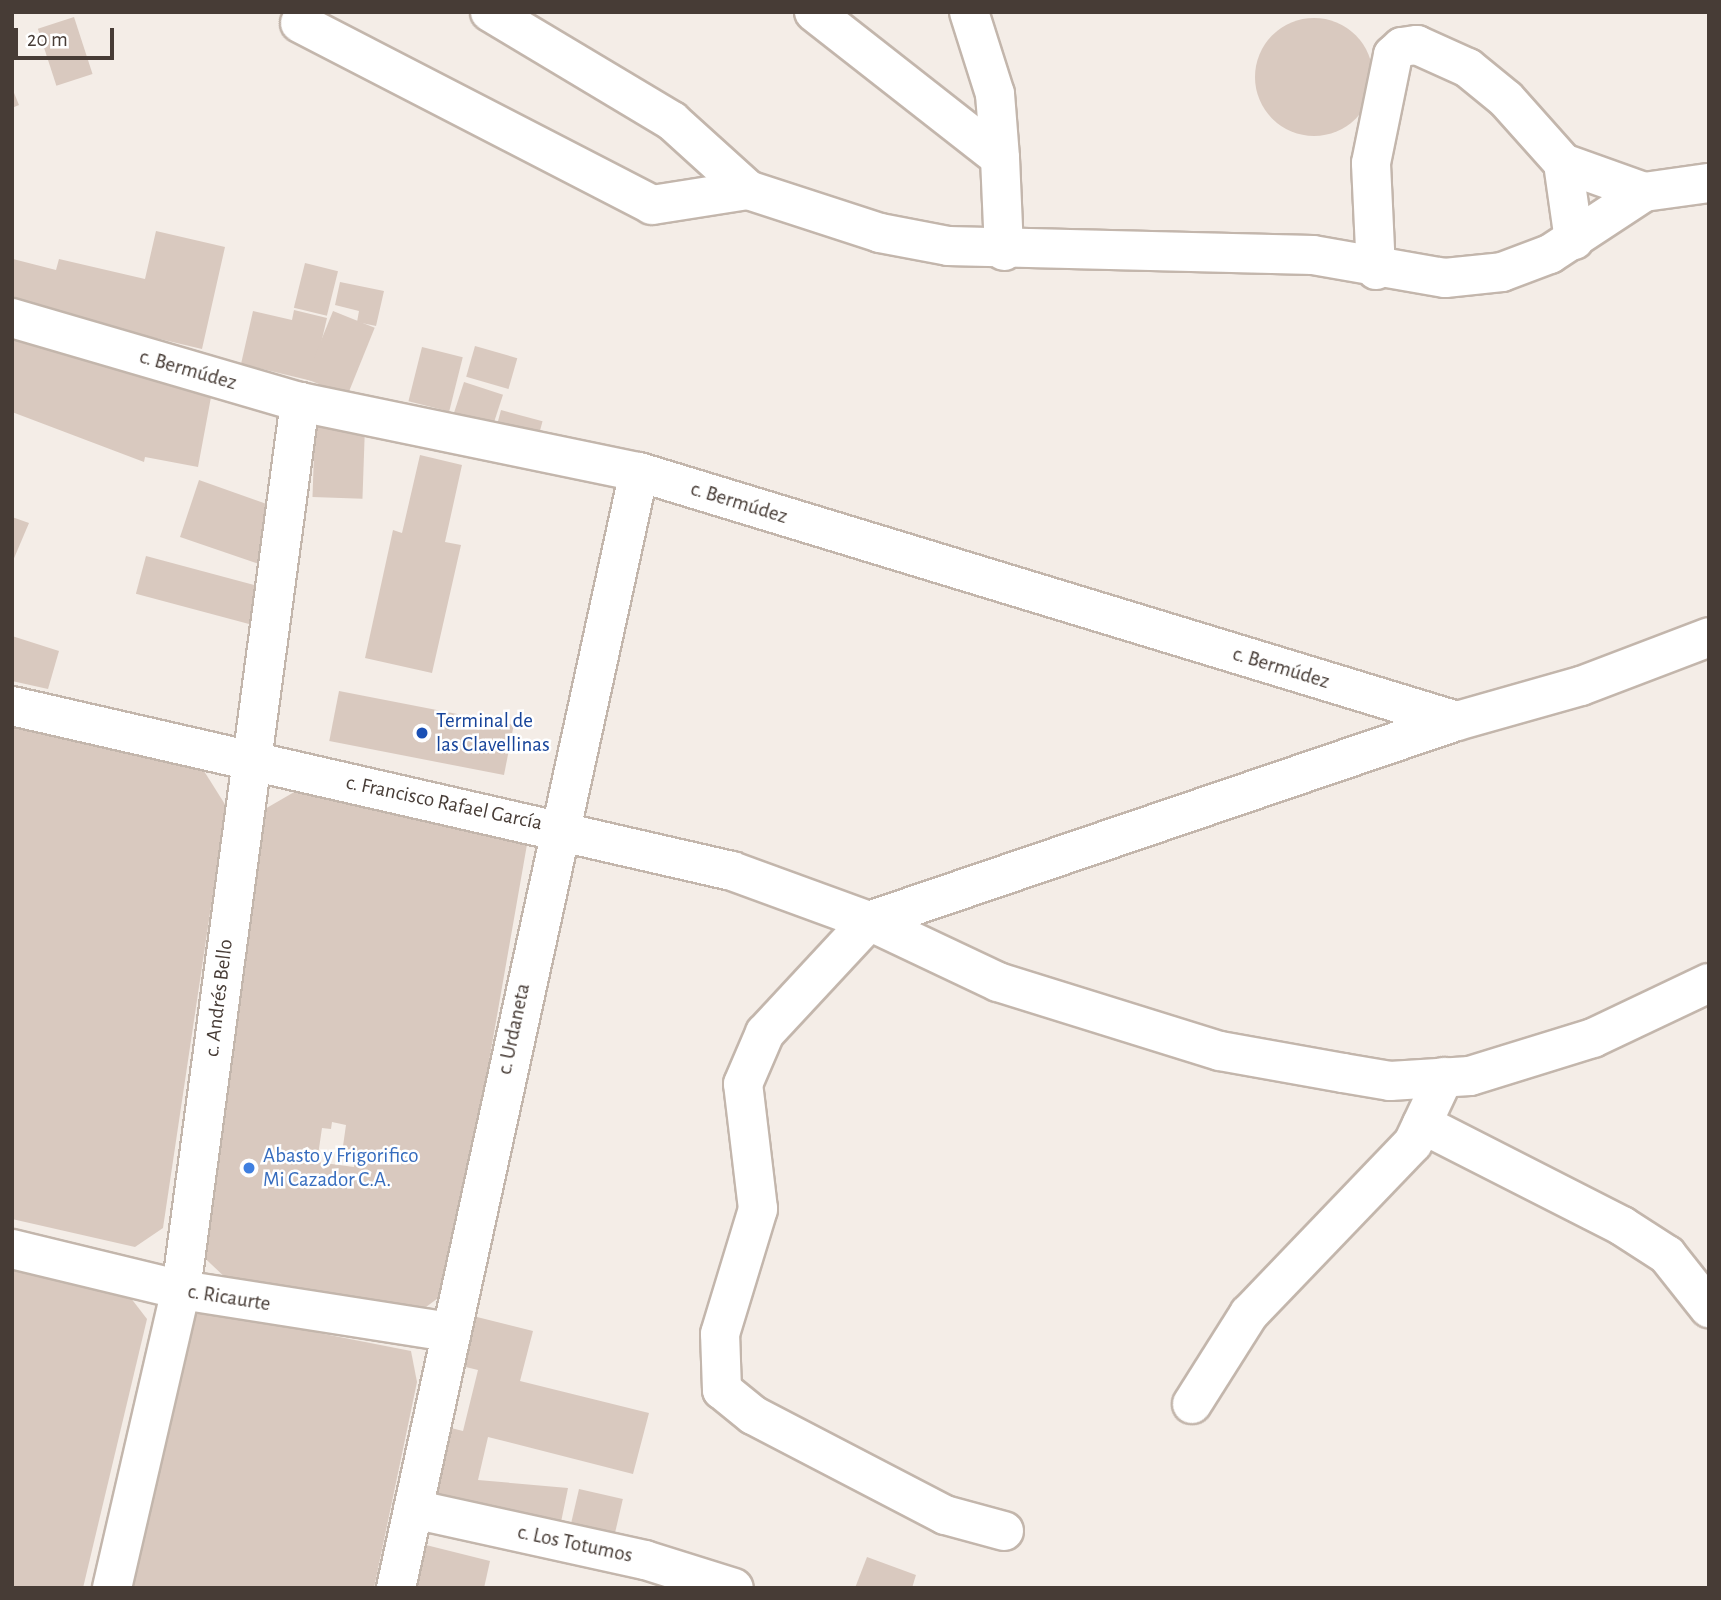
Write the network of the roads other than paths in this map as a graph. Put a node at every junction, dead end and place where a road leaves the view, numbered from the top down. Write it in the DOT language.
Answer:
graph roads {
  1 [pos="490,12"];
  2 [pos="814,12"];
  3 [pos="970,12"];
  4 [pos="300,23"];
  5 [pos="1000,158"];
  6 [pos="1563,163"];
  7 [pos="1709,183"];
  8 [pos="748,190"];
  9 [pos="1644,192"];
  10 [pos="1574,240"];
  11 [pos="1004,251"];
  12 [pos="1376,270"];
  13 [pos="12,318"];
  14 [pos="300,402"];
  15 [pos="639,472"];
  16 [pos="1709,637"];
  17 [pos="12,706"];
  18 [pos="1457,721"];
  19 [pos="251,763"];
  20 [pos="558,826"];
  21 [pos="869,921"];
  22 [pos="1703,993"];
  23 [pos="1444,1077"];
  24 [pos="1422,1124"];
  25 [pos="12,1249"];
  26 [pos="181,1290"];
  27 [pos="1709,1308"];
  28 [pos="449,1332"];
  29 [pos="1192,1404"];
  30 [pos="413,1509"];
  31 [pos="1004,1531"];
  32 [pos="671,1577"];
  33 [pos="112,1588"];
  34 [pos="396,1588"];
  35 [pos="734,1588"];
  1 -- 8 [label="street"];
  2 -- 5 [label="street"];
  3 -- 5 [label="street"];
  4 -- 8 [label="street"];
  5 -- 11 [label="street"];
  6 -- 9 [label="street"];
  6 -- 10 [label="street"];
  6 -- 12 [label="street"];
  7 -- 9 [label="street"];
  8 -- 11 [label="street"];
  9 -- 10 [label="street"];
  10 -- 12 [label="street"];
  11 -- 12 [label="street"];
  13 -- 14 [label="street, c. Bermúdez"];
  14 -- 15 [label="street, c. Bermúdez"];
  14 -- 19 [label="street, c. Andrés Bello"];
  15 -- 18 [label="street, c. Bermúdez"];
  15 -- 20 [label="street, c. Urdaneta"];
  16 -- 18 [label="street"];
  17 -- 19 [label="street, c. Francisco Rafael García"];
  18 -- 21 [label="street"];
  19 -- 20 [label="street, c. Francisco Rafael García"];
  19 -- 26 [label="street, c. Andrés Bello"];
  20 -- 21 [label="street, c. Francisco Rafael García"];
  20 -- 28 [label="street, c. Urdaneta"];
  21 -- 23 [label="street, c. Francisco Rafael García"];
  21 -- 31 [label="street"];
  22 -- 23 [label="street, c. Francisco Rafael García"];
  23 -- 24 [label="street"];
  24 -- 27 [label="street"];
  24 -- 29 [label="street"];
  25 -- 26 [label="street, c. Ricaurte"];
  26 -- 28 [label="street, c. Ricaurte"];
  26 -- 33 [label="street, c. Andrés Bello"];
  28 -- 30 [label="street, c. Urdaneta"];
  30 -- 32 [label="street, c. Los Totumos"];
  30 -- 34 [label="street, c. Urdaneta"];
  32 -- 35 [label="street, c. Los Totumos"];
}
